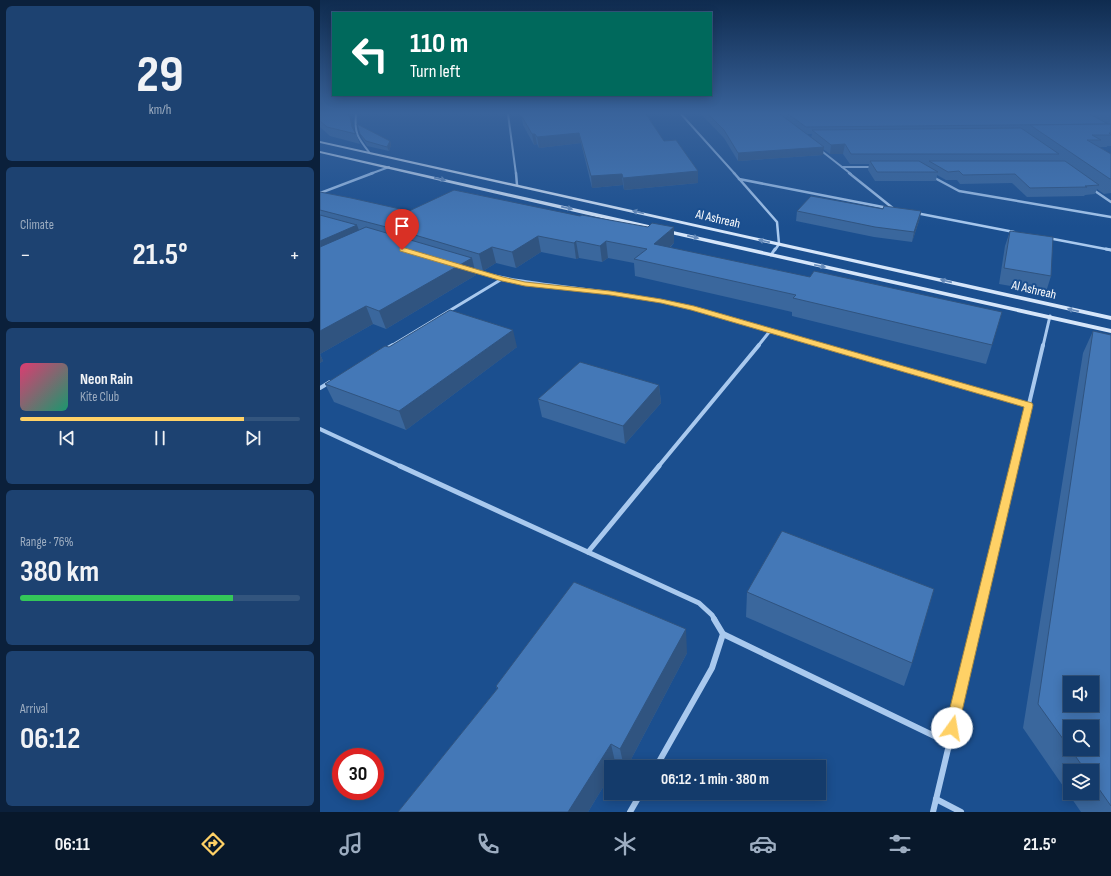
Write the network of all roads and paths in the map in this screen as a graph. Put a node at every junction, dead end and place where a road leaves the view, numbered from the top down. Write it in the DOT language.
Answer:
graph roads {
  1 [pos="320,152"];
  2 [pos="369,152"];
  3 [pos="513,152"];
  4 [pos="715,152"];
  5 [pos="823,152"];
  6 [pos="389,167"];
  7 [pos="842,167"];
  8 [pos="880,167"];
  9 [pos="929,174"];
  10 [pos="739,179"];
  11 [pos="1086,184"];
  12 [pos="517,185"];
  13 [pos="320,193"];
  14 [pos="1111,202"];
  15 [pos="894,209"];
  16 [pos="901,210"];
  17 [pos="909,212"];
  18 [pos="1111,217"];
  19 [pos="1018,232"];
  20 [pos="1041,237"];
  21 [pos="778,244"];
  22 [pos="1111,250"];
  23 [pos="771,255"];
  24 [pos="463,268"];
  25 [pos="502,279"];
  26 [pos="1050,316"];
  27 [pos="1111,318"];
  28 [pos="770,331"];
  29 [pos="1111,331"];
  30 [pos="381,352"];
  31 [pos="334,380"];
  32 [pos="320,388"];
  33 [pos="1029,405"];
  34 [pos="320,429"];
  35 [pos="588,552"];
  36 [pos="723,634"];
  37 [pos="949,743"];
  38 [pos="660,760"];
  39 [pos="936,799"];
  40 [pos="637,800"];
  41 [pos="630,812"];
  42 [pos="933,812"];
  43 [pos="961,812"];
  1 -- 6 [label="street"];
  2 -- 12 [label="street, Al Ashreah"];
  3 -- 12 [label="street"];
  4 -- 10 [label="street"];
  5 -- 7 [label="street"];
  6 -- 13 [label="street"];
  6 -- 23 [label="street, one-way"];
  7 -- 8 [label="street"];
  7 -- 15 [label="street"];
  9 -- 18 [label="street"];
  10 -- 15 [label="street"];
  10 -- 21 [label="street"];
  11 -- 14 [label="street"];
  21 -- 12 [label="street, Al Ashreah, one-way"];
  15 -- 16 [label="street"];
  17 -- 19 [label="street"];
  20 -- 22 [label="street"];
  21 -- 23 [label="street"];
  27 -- 21 [label="street, Al Ashreah, one-way"];
  23 -- 26 [label="street, one-way"];
  24 -- 25 [label="street"];
  25 -- 28 [label="street"];
  25 -- 30 [label="street"];
  26 -- 29 [label="street"];
  26 -- 33 [label="street"];
  28 -- 33 [label="street"];
  28 -- 35 [label="street"];
  31 -- 32 [label="street"];
  33 -- 37 [label="street"];
  34 -- 35 [label="street"];
  35 -- 36 [label="street"];
  36 -- 37 [label="street"];
  36 -- 38 [label="street"];
  37 -- 39 [label="street"];
  39 -- 42 [label="street"];
  39 -- 43 [label="street"];
  40 -- 41 [label="street"];
}
